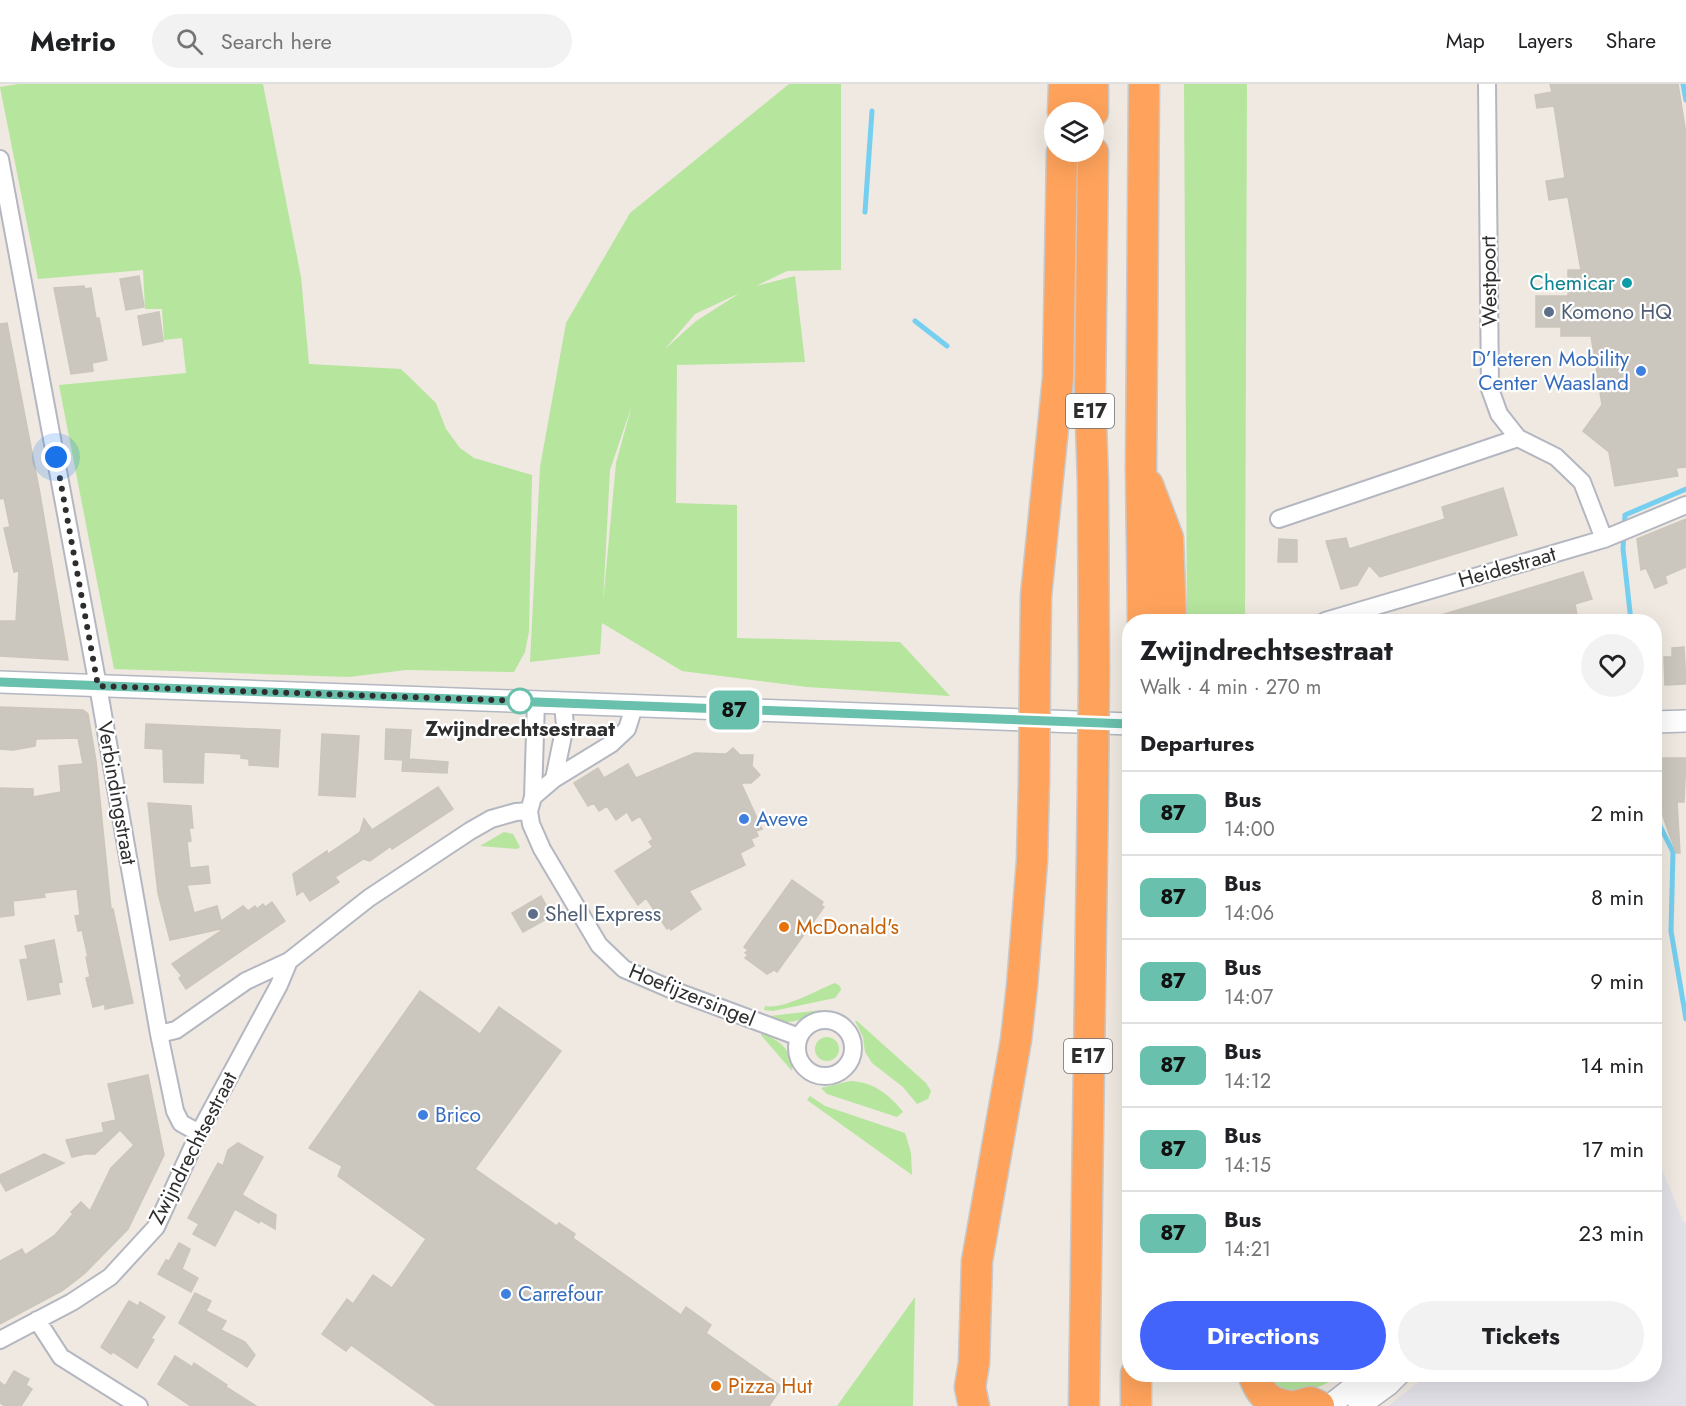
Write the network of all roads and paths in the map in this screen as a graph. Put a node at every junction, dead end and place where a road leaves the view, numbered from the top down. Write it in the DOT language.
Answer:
graph roads {
  1 [pos="1064,84"];
  2 [pos="1093,84"];
  3 [pos="1144,84"];
  4 [pos="1487,84"];
  5 [pos="1063,102"];
  6 [pos="1093,102"];
  7 [pos="0,159"];
  8 [pos="1062,162"];
  9 [pos="1093,162"];
  10 [pos="1518,438"];
  11 [pos="1141,469"];
  12 [pos="1686,505"];
  13 [pos="1279,519"];
  14 [pos="1604,539"];
  15 [pos="1143,614"];
  16 [pos="1171,614"];
  17 [pos="1349,614"];
  18 [pos="0,682"];
  19 [pos="98,686"];
  20 [pos="536,702"];
  21 [pos="563,703"];
  22 [pos="634,707"];
  23 [pos="1686,721"];
  24 [pos="1662,722"];
  25 [pos="1122,724"];
  26 [pos="554,779"];
  27 [pos="531,804"];
  28 [pos="289,961"];
  29 [pos="159,1034"];
  30 [pos="799,1037"];
  31 [pos="199,1134"];
  32 [pos="37,1320"];
  33 [pos="0,1340"];
  34 [pos="974,1363"];
  35 [pos="1243,1382"];
  36 [pos="1257,1382"];
  37 [pos="1360,1382"];
  38 [pos="1391,1382"];
  39 [pos="1084,1393"];
  40 [pos="139,1406"];
  41 [pos="974,1406"];
  42 [pos="987,1406"];
  43 [pos="1242,1406"];
  44 [pos="1291,1406"];
  45 [pos="1296,1406"];
  46 [pos="1319,1406"];
  47 [pos="1329,1406"];
  48 [pos="1359,1406"];
  1 -- 5 [label="highway"];
  2 -- 6 [label="highway"];
  3 -- 11 [label="highway, E17"];
  4 -- 10 [label="street, Westpoort"];
  7 -- 19 [label="street, Verbindingstraat"];
  8 -- 34 [label="highway, bridge"];
  9 -- 39 [label="highway, E17, bridge"];
  10 -- 13 [label="street"];
  10 -- 14 [label="street, Westpoort"];
  11 -- 15 [label="highway, E17"];
  11 -- 16 [label="highway"];
  12 -- 14 [label="street, Heidestraat"];
  14 -- 17 [label="street, Heidestraat"];
  18 -- 19 [label="street"];
  19 -- 20 [label="street"];
  19 -- 29 [label="street, Verbindingstraat"];
  20 -- 21 [label="street"];
  20 -- 27 [label="street"];
  21 -- 22 [label="street"];
  21 -- 26 [label="street"];
  22 -- 25 [label="street"];
  22 -- 26 [label="street, Zwijndrechtsestraat"];
  23 -- 24 [label="street"];
  26 -- 27 [label="street, Zwijndrechtsestraat"];
  27 -- 28 [label="street, Zwijndrechtsestraat"];
  27 -- 30 [label="street, Hoefijzersingel"];
  28 -- 29 [label="street, Zwijndrechtsestraat"];
  28 -- 31 [label="street, Zwijndrechtsestraat"];
  29 -- 31 [label="street, Verbindingstraat"];
  31 -- 32 [label="street, Zwijndrechtsestraat"];
  32 -- 33 [label="street, Zwijndrechtsestraat"];
  32 -- 40 [label="street"];
  34 -- 41 [label="highway"];
  34 -- 42 [label="highway"];
  35 -- 43 [label="highway"];
  36 -- 44 [label="highway"];
  37 -- 47 [label="street"];
  38 -- 48 [label="street"];
  45 -- 46 [label="highway"];
}
